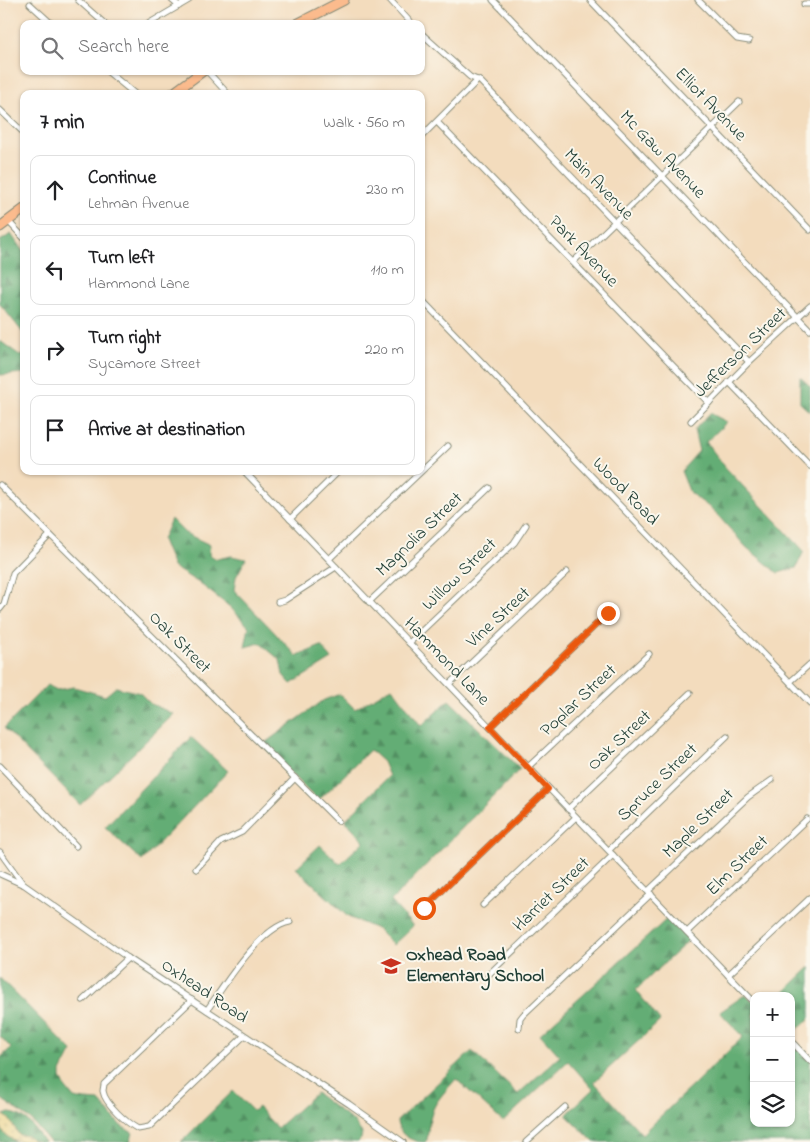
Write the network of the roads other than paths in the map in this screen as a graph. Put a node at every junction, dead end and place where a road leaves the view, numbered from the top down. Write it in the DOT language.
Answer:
graph roads {
  1 [pos="78,0"];
  2 [pos="172,0"];
  3 [pos="189,0"];
  4 [pos="344,0"];
  5 [pos="390,0"];
  6 [pos="493,0"];
  7 [pos="590,0"];
  8 [pos="698,0"];
  9 [pos="30,4"];
  10 [pos="179,6"];
  11 [pos="48,20"];
  12 [pos="100,20"];
  13 [pos="159,20"];
  14 [pos="305,20"];
  15 [pos="408,20"];
  16 [pos="425,37"];
  17 [pos="749,40"];
  18 [pos="112,75"];
  19 [pos="195,75"];
  20 [pos="211,75"];
  21 [pos="478,80"];
  22 [pos="130,90"];
  23 [pos="177,90"];
  24 [pos="224,90"];
  25 [pos="739,102"];
  26 [pos="0,110"];
  27 [pos="437,122"];
  28 [pos="712,128"];
  29 [pos="20,129"];
  30 [pos="425,132"];
  31 [pos="663,176"];
  32 [pos="20,213"];
  33 [pos="8,221"];
  34 [pos="614,223"];
  35 [pos="0,227"];
  36 [pos="810,230"];
  37 [pos="20,234"];
  38 [pos="574,262"];
  39 [pos="425,303"];
  40 [pos="810,306"];
  41 [pos="798,318"];
  42 [pos="810,330"];
  43 [pos="749,362"];
  44 [pos="729,382"];
  45 [pos="709,403"];
  46 [pos="691,421"];
  47 [pos="448,446"];
  48 [pos="810,466"];
  49 [pos="425,468"];
  50 [pos="248,475"];
  51 [pos="335,475"];
  52 [pos="418,475"];
  53 [pos="0,485"];
  54 [pos="489,488"];
  55 [pos="290,519"];
  56 [pos="526,525"];
  57 [pos="50,535"];
  58 [pos="329,560"];
  59 [pos="336,567"];
  60 [pos="567,572"];
  61 [pos="278,602"];
  62 [pos="369,602"];
  63 [pos="0,609"];
  64 [pos="608,613"];
  65 [pos="409,643"];
  66 [pos="649,654"];
  67 [pos="810,664"];
  68 [pos="790,682"];
  69 [pos="449,684"];
  70 [pos="690,693"];
  71 [pos="810,703"];
  72 [pos="490,727"];
  73 [pos="727,736"];
  74 [pos="0,766"];
  75 [pos="528,767"];
  76 [pos="295,778"];
  77 [pos="772,780"];
  78 [pos="548,789"];
  79 [pos="568,809"];
  80 [pos="576,817"];
  81 [pos="807,819"];
  82 [pos="338,821"];
  83 [pos="76,846"];
  84 [pos="609,850"];
  85 [pos="0,852"];
  86 [pos="614,855"];
  87 [pos="196,869"];
  88 [pos="0,874"];
  89 [pos="22,884"];
  90 [pos="649,893"];
  91 [pos="810,898"];
  92 [pos="483,905"];
  93 [pos="424,908"];
  94 [pos="290,922"];
  95 [pos="688,932"];
  96 [pos="128,958"];
  97 [pos="488,975"];
  98 [pos="728,975"];
  99 [pos="750,998"];
  100 [pos="83,1000"];
  101 [pos="192,1000"];
  102 [pos="207,1010"];
  103 [pos="519,1028"];
  104 [pos="244,1036"];
  105 [pos="795,1045"];
  106 [pos="810,1061"];
  107 [pos="565,1107"];
  108 [pos="403,1142"];
  109 [pos="526,1142"];
  1 -- 12 [label="street"];
  2 -- 10 [label="street"];
  3 -- 10 [label="street"];
  4 -- 14 [label="main road"];
  5 -- 15 [label="street"];
  6 -- 31 [label="street, Mc Gaw Avenue"];
  7 -- 28 [label="street, Elliot Avenue"];
  8 -- 17 [label="street"];
  9 -- 11 [label="street"];
  10 -- 13 [label="street"];
  16 -- 21 [label="street, Main Avenue"];
  18 -- 22 [label="street"];
  19 -- 23 [label="main road"];
  20 -- 24 [label="street"];
  21 -- 27 [label="street"];
  21 -- 34 [label="street, Main Avenue"];
  25 -- 28 [label="street"];
  26 -- 29 [label="street"];
  27 -- 30 [label="street"];
  27 -- 38 [label="street, Park Avenue"];
  28 -- 31 [label="street"];
  28 -- 36 [label="street, Elliot Avenue"];
  31 -- 34 [label="street"];
  31 -- 41 [label="street, Mc Gaw Avenue"];
  32 -- 33 [label="main road"];
  33 -- 35 [label="main road"];
  33 -- 37 [label="street"];
  34 -- 38 [label="street"];
  34 -- 43 [label="street, Main Avenue"];
  38 -- 45 [label="street, Park Avenue"];
  39 -- 68 [label="street, Wood Road"];
  40 -- 41 [label="street, Jefferson Street"];
  41 -- 42 [label="street, Mc Gaw Avenue"];
  41 -- 43 [label="street, Jefferson Street"];
  43 -- 44 [label="street, Jefferson Street"];
  44 -- 45 [label="street, Jefferson Street"];
  44 -- 48 [label="street"];
  45 -- 46 [label="street, Jefferson Street"];
  47 -- 49 [label="street"];
  50 -- 55 [label="street, Hammond Lane"];
  51 -- 55 [label="street"];
  52 -- 58 [label="street"];
  53 -- 57 [label="street, Oak Street"];
  54 -- 62 [label="street, Magnolia Street"];
  55 -- 58 [label="street, Hammond Lane"];
  56 -- 65 [label="street, Willow Street"];
  57 -- 63 [label="street"];
  57 -- 76 [label="street, Oak Street"];
  58 -- 59 [label="street, Hammond Lane"];
  59 -- 61 [label="street"];
  59 -- 62 [label="street, Hammond Lane"];
  60 -- 69 [label="street, Vine Street"];
  62 -- 65 [label="street, Hammond Lane"];
  64 -- 72 [label="street"];
  65 -- 69 [label="street, Hammond Lane"];
  66 -- 75 [label="street, Poplar Street"];
  67 -- 68 [label="street"];
  68 -- 71 [label="street, Wood Road"];
  69 -- 72 [label="street, Hammond Lane"];
  70 -- 79 [label="street, Oak Street"];
  72 -- 75 [label="street, Hammond Lane"];
  73 -- 84 [label="street, Spruce Street"];
  74 -- 83 [label="street"];
  75 -- 78 [label="street, Hammond Lane"];
  76 -- 82 [label="street, Oak Street"];
  76 -- 87 [label="street"];
  77 -- 90 [label="street, Maple Street"];
  78 -- 79 [label="street, Hammond Lane"];
  78 -- 93 [label="street"];
  79 -- 80 [label="street, Hammond Lane"];
  80 -- 84 [label="street, Hammond Lane"];
  80 -- 92 [label="street"];
  81 -- 95 [label="street, Elm Street"];
  84 -- 86 [label="street, Hammond Lane"];
  85 -- 89 [label="street, Oxhead Road"];
  86 -- 90 [label="street, Hammond Lane"];
  86 -- 97 [label="street, Harriet Street"];
  88 -- 89 [label="street"];
  89 -- 96 [label="street, Oxhead Road"];
  90 -- 95 [label="street, Hammond Lane"];
  90 -- 103 [label="street, Maple Street"];
  91 -- 98 [label="street"];
  94 -- 102 [label="street"];
  95 -- 98 [label="street, Hammond Lane"];
  96 -- 100 [label="street"];
  96 -- 101 [label="street, Oxhead Road"];
  98 -- 99 [label="street, Hammond Lane"];
  101 -- 102 [label="street, Oxhead Road"];
  101 -- 104 [label="street"];
  102 -- 104 [label="street, Oxhead Road"];
  104 -- 108 [label="street, Oxhead Road"];
  105 -- 106 [label="street"];
  107 -- 109 [label="street"];
}
